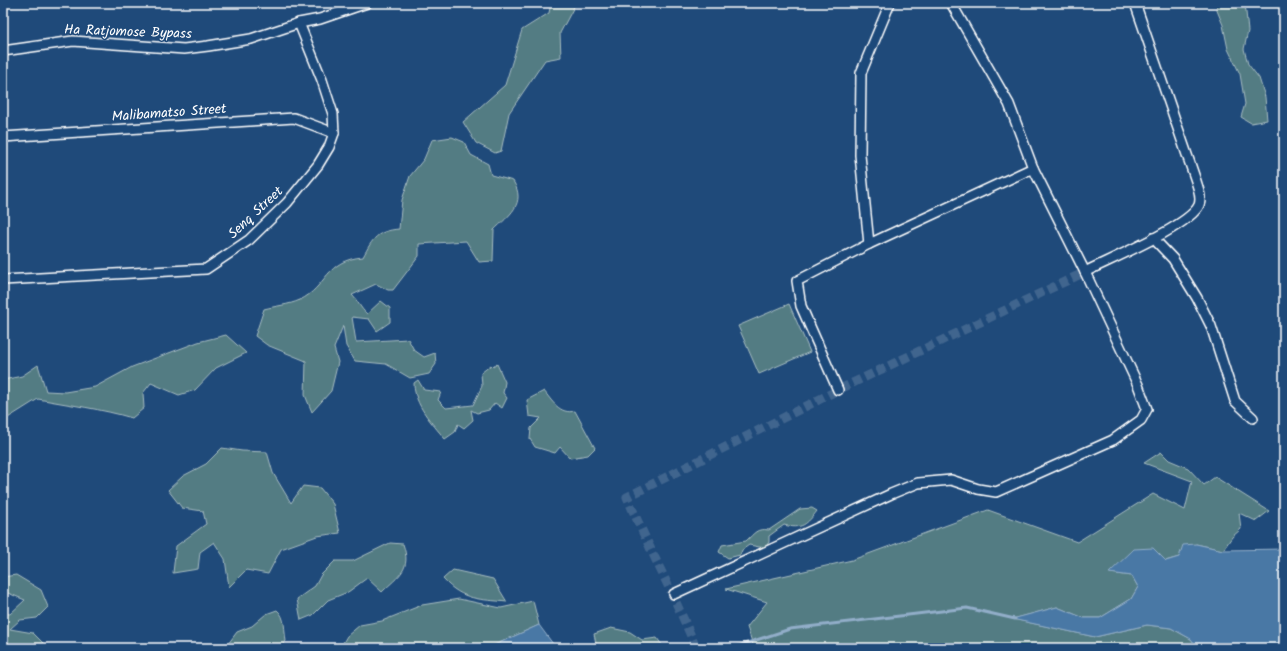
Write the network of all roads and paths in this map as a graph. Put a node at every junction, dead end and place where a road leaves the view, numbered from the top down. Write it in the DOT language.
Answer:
graph roads {
  1 [pos="367,3"];
  2 [pos="890,3"];
  3 [pos="951,3"];
  4 [pos="1135,3"];
  5 [pos="299,23"];
  6 [pos="3,50"];
  7 [pos="334,133"];
  8 [pos="3,137"];
  9 [pos="1033,168"];
  10 [pos="1153,238"];
  11 [pos="869,244"];
  12 [pos="1085,272"];
  13 [pos="3,280"];
  14 [pos="838,390"];
  15 [pos="1253,418"];
  16 [pos="674,594"];
  1 -- 5 [label="street, Ha Ratjomose Bypass"];
  2 -- 11 [label="street"];
  3 -- 9 [label="street"];
  4 -- 10 [label="street"];
  5 -- 6 [label="street, Ha Ratjomose Bypass"];
  5 -- 7 [label="street, Senq Street"];
  7 -- 8 [label="street, Malibamatso Street"];
  7 -- 13 [label="street, Senq Street"];
  9 -- 11 [label="street"];
  9 -- 12 [label="street"];
  10 -- 12 [label="street"];
  10 -- 15 [label="street"];
  11 -- 14 [label="street"];
  12 -- 16 [label="street"];
}
